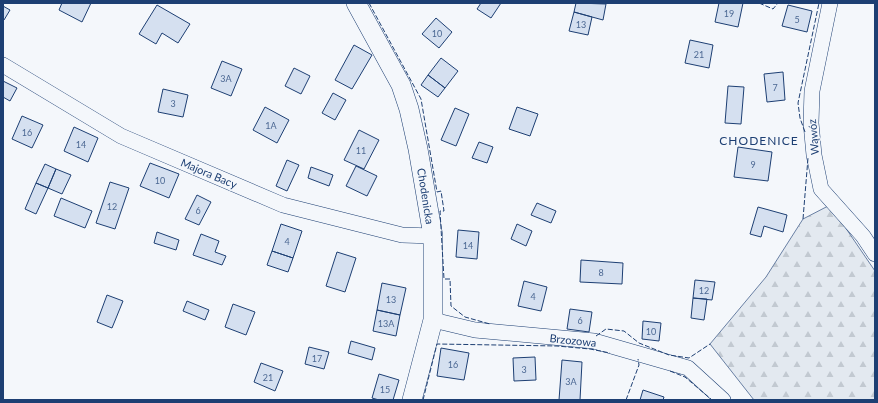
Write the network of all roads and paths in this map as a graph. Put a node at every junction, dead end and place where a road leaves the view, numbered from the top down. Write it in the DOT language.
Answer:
graph roads {
  1 [pos="356,3"];
  2 [pos="830,3"];
  3 [pos="3,65"];
  4 [pos="433,236"];
  5 [pos="875,254"];
  6 [pos="433,320"];
  7 [pos="412,400"];
  8 [pos="723,400"];
  1 -- 4 [label="street, Chodenicka"];
  2 -- 5 [label="street, Wąwóz"];
  3 -- 4 [label="street, Majora Bacy"];
  4 -- 6 [label="street, Chodenicka"];
  6 -- 7 [label="street, Chodenicka"];
  6 -- 8 [label="street, Brzozowa"];
}
